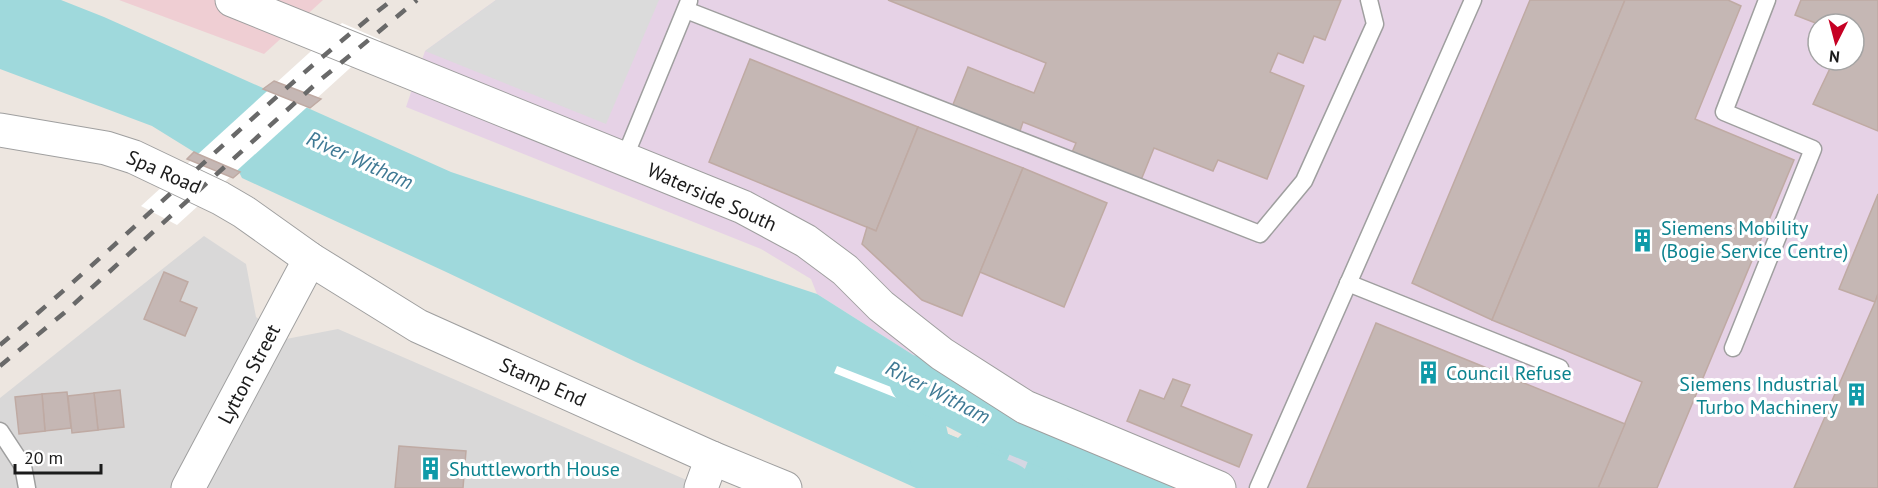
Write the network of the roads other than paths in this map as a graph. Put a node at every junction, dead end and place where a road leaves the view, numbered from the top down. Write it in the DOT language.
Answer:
graph roads {
  1 [pos="232,0"];
  2 [pos="1369,0"];
  3 [pos="1473,0"];
  4 [pos="1767,0"];
  5 [pos="688,5"];
  6 [pos="264,6"];
  7 [pos="0,130"];
  8 [pos="624,159"];
  9 [pos="309,259"];
  10 [pos="1348,283"];
  11 [pos="1733,348"];
  12 [pos="1560,368"];
  13 [pos="0,431"];
  14 [pos="712,458"];
  15 [pos="194,486"];
  16 [pos="27,488"];
  17 [pos="701,488"];
  18 [pos="785,488"];
  19 [pos="1219,488"];
  20 [pos="1258,488"];
  1 -- 6 [label="street, Waterside South"];
  2 -- 5 [label="lane"];
  3 -- 10 [label="lane"];
  4 -- 11 [label="lane"];
  5 -- 8 [label="lane"];
  6 -- 8 [label="street, Waterside South"];
  7 -- 9 [label="street, Spa Road"];
  8 -- 19 [label="street, Waterside South"];
  9 -- 14 [label="street, Stamp End"];
  9 -- 15 [label="street, Lytton Street"];
  10 -- 12 [label="lane"];
  10 -- 20 [label="lane"];
  13 -- 16 [label="lane"];
  14 -- 17 [label="street"];
  14 -- 18 [label="street, Stamp End"];
}
